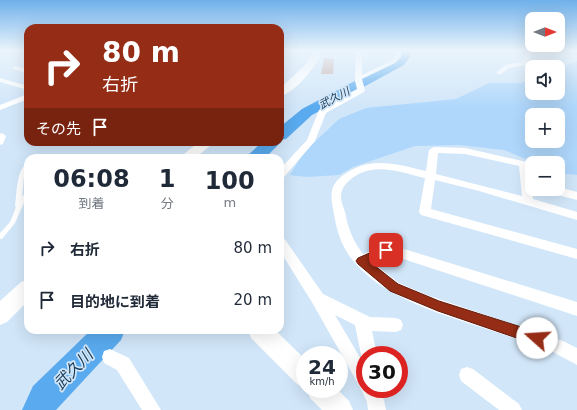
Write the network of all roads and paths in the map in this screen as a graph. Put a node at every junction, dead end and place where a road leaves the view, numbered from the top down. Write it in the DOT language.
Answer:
graph roads {
  1 [pos="297,69"];
  2 [pos="307,69"];
  3 [pos="359,69"];
  4 [pos="380,69"];
  5 [pos="503,69"];
  6 [pos="499,73"];
  7 [pos="359,79"];
  8 [pos="0,80"];
  9 [pos="284,81"];
  10 [pos="24,87"];
  11 [pos="284,90"];
  12 [pos="24,98"];
  13 [pos="0,108"];
  14 [pos="0,136"];
  15 [pos="0,142"];
  16 [pos="193,146"];
  17 [pos="196,146"];
  18 [pos="180,154"];
  19 [pos="189,154"];
  20 [pos="525,168"];
  21 [pos="24,170"];
  22 [pos="284,171"];
  23 [pos="429,175"];
  24 [pos="565,193"];
  25 [pos="528,196"];
  26 [pos="577,196"];
  27 [pos="24,199"];
  28 [pos="528,202"];
  29 [pos="17,210"];
  30 [pos="577,216"];
  31 [pos="0,237"];
  32 [pos="284,246"];
  33 [pos="577,254"];
  34 [pos="361,261"];
  35 [pos="24,282"];
  36 [pos="24,292"];
  37 [pos="318,299"];
  38 [pos="0,304"];
  39 [pos="577,309"];
  40 [pos="0,316"];
  41 [pos="362,321"];
  42 [pos="396,325"];
  43 [pos="263,334"];
  44 [pos="367,346"];
  45 [pos="110,357"];
  46 [pos="577,357"];
  47 [pos="356,366"];
  48 [pos="296,367"];
  49 [pos="467,375"];
  50 [pos="328,398"];
  51 [pos="152,410"];
  52 [pos="340,410"];
  53 [pos="513,410"];
  1 -- 9 [label="main road"];
  2 -- 11 [label="main road"];
  3 -- 7 [label="street"];
  4 -- 7 [label="street"];
  5 -- 6 [label="street"];
  7 -- 22 [label="street"];
  8 -- 10 [label="street"];
  12 -- 13 [label="street"];
  14 -- 15 [label="street"];
  16 -- 18 [label="main road"];
  17 -- 19 [label="main road"];
  20 -- 23 [label="street"];
  21 -- 29 [label="lane"];
  23 -- 28 [label="street"];
  23 -- 33 [label="street"];
  23 -- 34 [label="street"];
  24 -- 26 [label="street"];
  25 -- 28 [label="street"];
  27 -- 29 [label="lane"];
  28 -- 30 [label="street"];
  29 -- 31 [label="lane"];
  32 -- 37 [label="street"];
  34 -- 39 [label="street"];
  34 -- 46 [label="street"];
  35 -- 38 [label="main road"];
  36 -- 40 [label="main road"];
  37 -- 41 [label="street"];
  37 -- 47 [label="street"];
  41 -- 42 [label="street"];
  41 -- 44 [label="street"];
  43 -- 48 [label="main road"];
  45 -- 51 [label="street"];
  49 -- 53 [label="street"];
  50 -- 52 [label="main road"];
}
